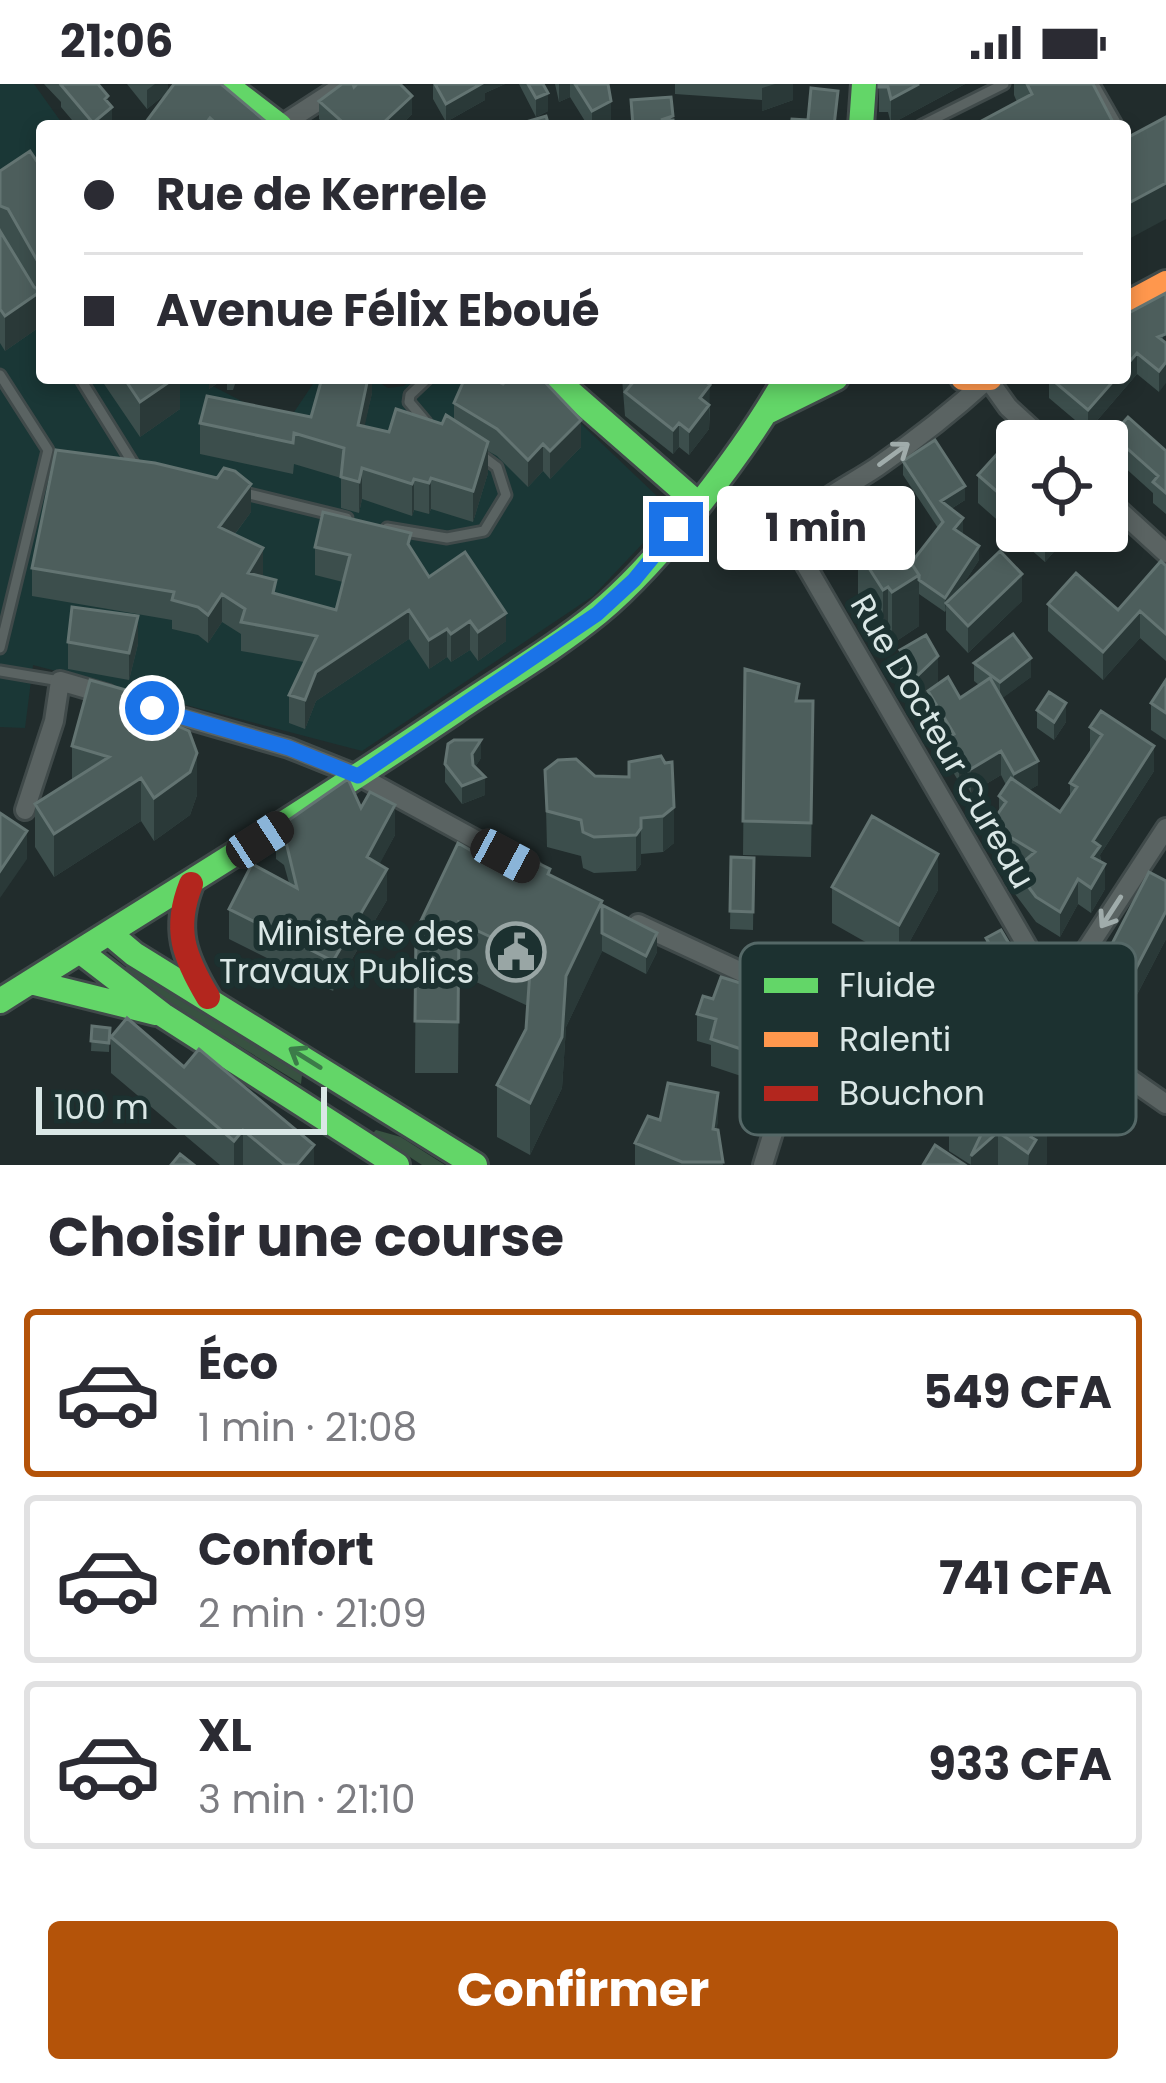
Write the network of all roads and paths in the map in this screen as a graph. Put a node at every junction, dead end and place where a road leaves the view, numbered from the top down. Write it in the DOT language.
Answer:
graph roads {
  1 [pos="224,84"];
  2 [pos="345,84"];
  3 [pos="864,84"];
  4 [pos="1004,84"];
  5 [pos="1094,84"];
  6 [pos="272,120"];
  7 [pos="289,120"];
  8 [pos="861,120"];
  9 [pos="932,120"];
  10 [pos="1115,120"];
  11 [pos="1166,283"];
  12 [pos="1131,302"];
  13 [pos="0,375"];
  14 [pos="84,384"];
  15 [pos="422,384"];
  16 [pos="561,384"];
  17 [pos="783,384"];
  18 [pos="824,384"];
  19 [pos="983,384"];
  20 [pos="992,384"];
  21 [pos="767,412"];
  22 [pos="1022,420"];
  23 [pos="439,429"];
  24 [pos="48,450"];
  25 [pos="470,450"];
  26 [pos="70,454"];
  27 [pos="112,461"];
  28 [pos="134,465"];
  29 [pos="156,471"];
  30 [pos="225,488"];
  31 [pos="697,503"];
  32 [pos="1128,518"];
  33 [pos="361,522"];
  34 [pos="383,527"];
  35 [pos="1166,553"];
  36 [pos="0,648"];
  37 [pos="0,671"];
  38 [pos="60,681"];
  39 [pos="358,776"];
  40 [pos="25,810"];
  41 [pos="1166,828"];
  42 [pos="547,878"];
  43 [pos="191,884"];
  44 [pos="624,917"];
  45 [pos="109,934"];
  46 [pos="1025,943"];
  47 [pos="1091,943"];
  48 [pos="81,952"];
  49 [pos="740,971"];
  50 [pos="31,982"];
  51 [pos="210,1000"];
  52 [pos="0,1001"];
  53 [pos="163,1015"];
  54 [pos="1136,1081"];
  55 [pos="366,1096"];
  56 [pos="1166,1104"];
  57 [pos="346,1133"];
  58 [pos="772,1135"];
  59 [pos="397,1165"];
  60 [pos="475,1165"];
  61 [pos="763,1165"];
  1 -- 6 [label="main road"];
  2 -- 7 [label="street"];
  3 -- 8 [label="main road"];
  4 -- 9 [label="lane"];
  5 -- 10 [label="lane"];
  11 -- 12 [label="main road"];
  13 -- 24 [label="lane"];
  14 -- 28 [label="lane"];
  15 -- 23 [label="lane"];
  16 -- 31 [label="main road"];
  17 -- 21 [label="main road"];
  18 -- 21 [label="main road"];
  46 -- 19 [label="street, Rue Docteur Cureau, one-way"];
  20 -- 22 [label="street"];
  21 -- 31 [label="main road"];
  24 -- 26 [label="lane"];
  24 -- 36 [label="lane"];
  25 -- 34 [label="lane"];
  27 -- 28 [label="lane"];
  28 -- 29 [label="lane"];
  30 -- 33 [label="lane"];
  31 -- 39 [label="main road"];
  32 -- 35 [label="street"];
  37 -- 38 [label="lane"];
  38 -- 39 [label="street"];
  38 -- 40 [label="street"];
  39 -- 42 [label="street"];
  39 -- 43 [label="main road"];
  41 -- 47 [label="street, one-way"];
  43 -- 45 [label="main road"];
  43 -- 51 [label="main road"];
  44 -- 49 [label="street"];
  45 -- 48 [label="main road"];
  45 -- 51 [label="main road"];
  48 -- 50 [label="main road"];
  48 -- 53 [label="main road"];
  50 -- 52 [label="main road"];
  50 -- 53 [label="main road"];
  55 -- 51 [label="main road, one-way"];
  53 -- 57 [label="main road"];
  54 -- 56 [label="street, Rue Docteur Cureau"];
  55 -- 57 [label="main road"];
  55 -- 60 [label="main road"];
  57 -- 59 [label="main road"];
  58 -- 61 [label="street"];
}
